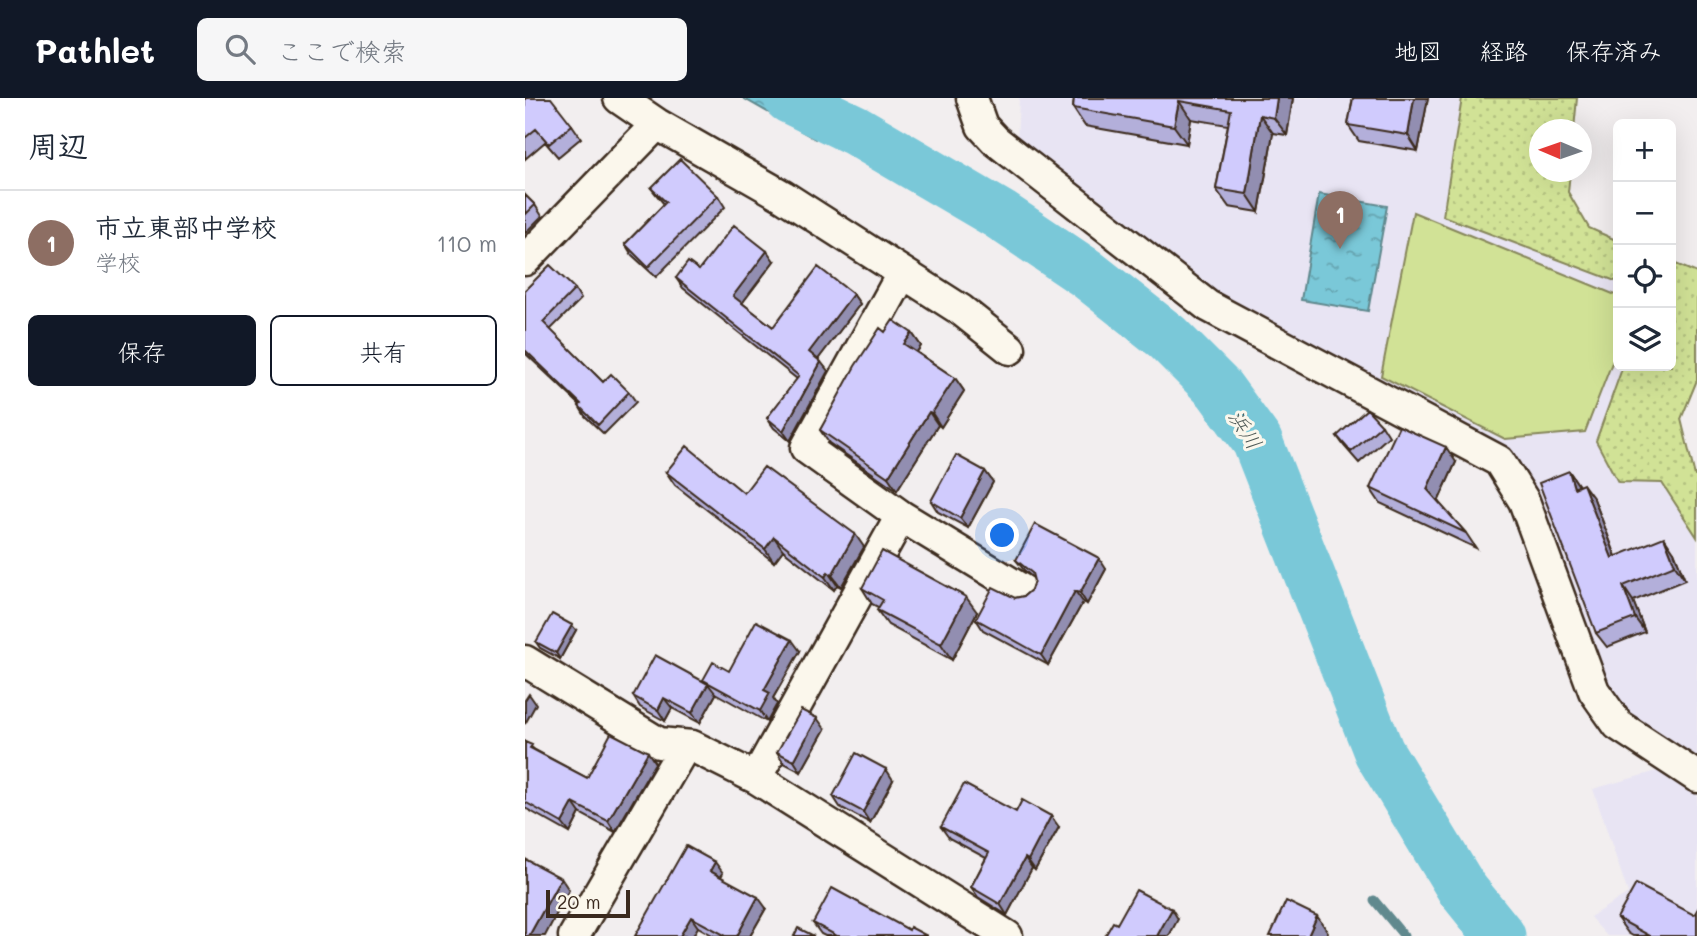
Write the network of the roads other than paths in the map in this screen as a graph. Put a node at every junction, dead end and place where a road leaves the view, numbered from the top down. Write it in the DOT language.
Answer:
graph roads {
  1 [pos="619,98"];
  2 [pos="972,98"];
  3 [pos="657,124"];
  4 [pos="525,260"];
  5 [pos="902,274"];
  6 [pos="1010,349"];
  7 [pos="901,516"];
  8 [pos="1024,591"];
  9 [pos="525,660"];
  10 [pos="685,746"];
  11 [pos="756,778"];
  12 [pos="1697,778"];
  13 [pos="574,936"];
  14 [pos="1007,936"];
  1 -- 3 [label="street"];
  2 -- 12 [label="street"];
  3 -- 4 [label="street"];
  3 -- 5 [label="street"];
  5 -- 6 [label="street"];
  5 -- 7 [label="street"];
  7 -- 8 [label="street"];
  7 -- 11 [label="street"];
  9 -- 10 [label="street"];
  10 -- 11 [label="street"];
  10 -- 13 [label="street"];
  11 -- 14 [label="street"];
}
